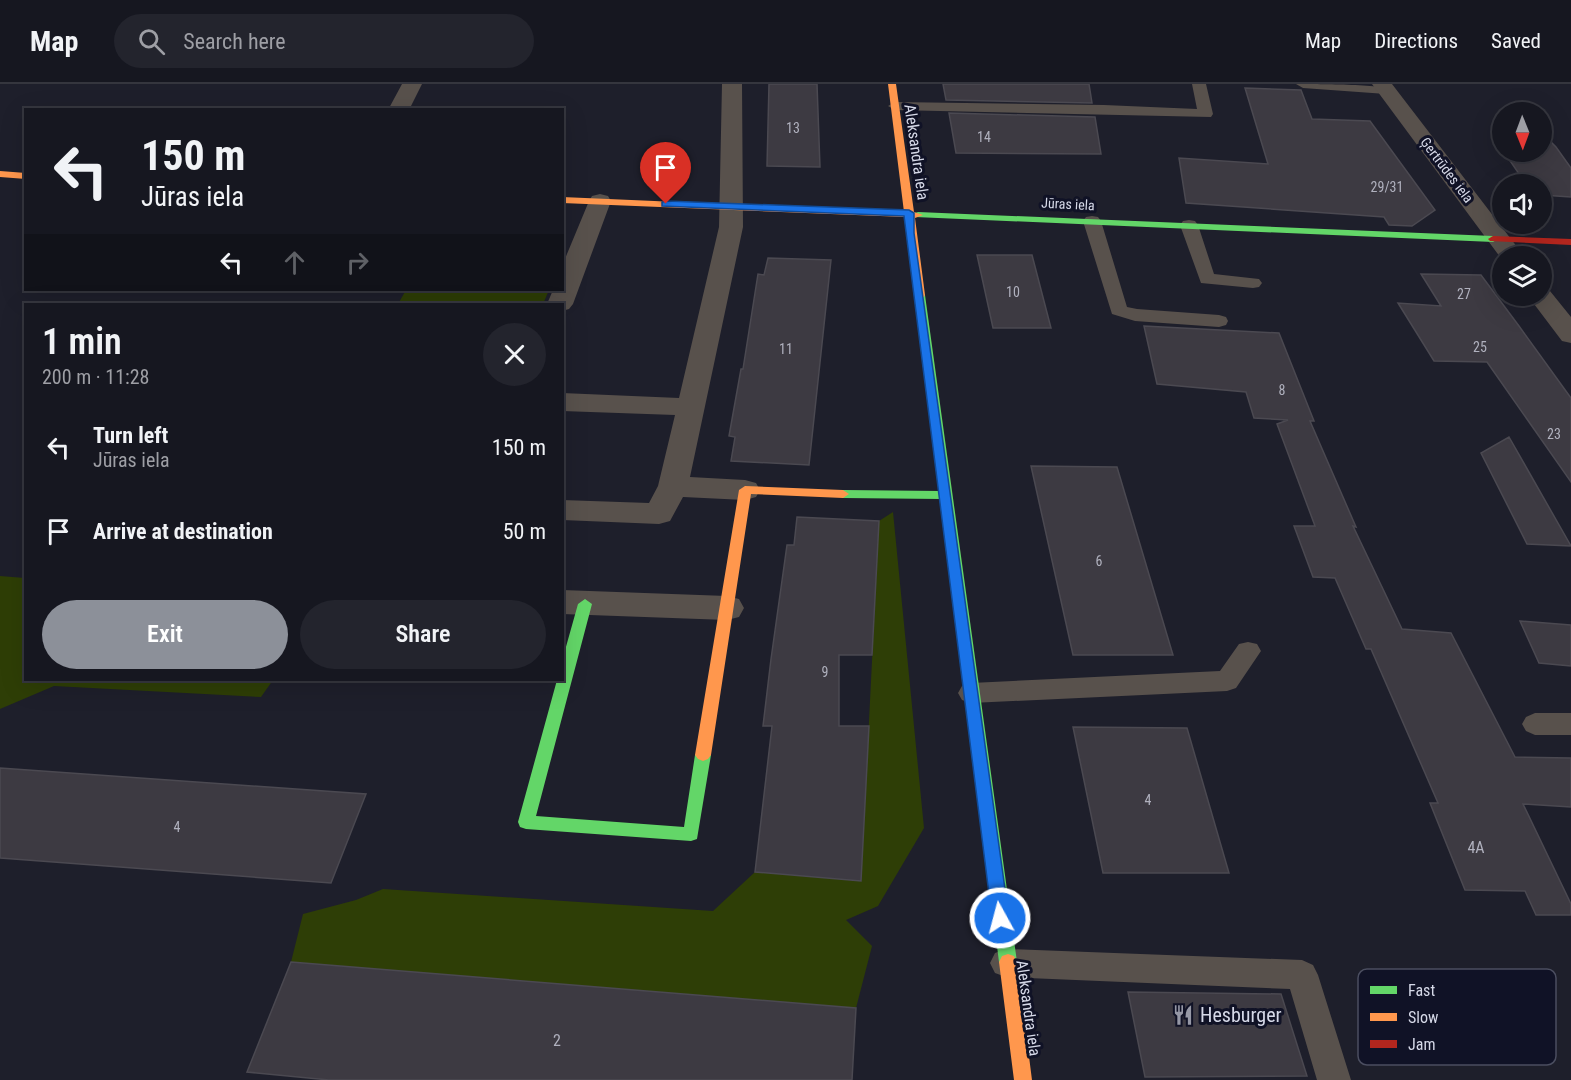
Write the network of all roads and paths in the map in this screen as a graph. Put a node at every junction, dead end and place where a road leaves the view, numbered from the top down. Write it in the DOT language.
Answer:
graph roads {
  1 [pos="411,84"];
  2 [pos="732,84"];
  3 [pos="892,84"];
  4 [pos="1199,84"];
  5 [pos="1303,84"];
  6 [pos="1384,87"];
  7 [pos="895,106"];
  8 [pos="399,108"];
  9 [pos="0,174"];
  10 [pos="24,176"];
  11 [pos="564,200"];
  12 [pos="600,201"];
  13 [pos="731,207"];
  14 [pos="909,213"];
  15 [pos="1092,221"];
  16 [pos="1190,225"];
  17 [pos="1498,239"];
  18 [pos="1571,242"];
  19 [pos="1504,246"];
  20 [pos="1253,283"];
  21 [pos="560,303"];
  22 [pos="1549,306"];
  23 [pos="1219,321"];
  24 [pos="1571,334"];
  25 [pos="564,402"];
  26 [pos="691,407"];
  27 [pos="673,486"];
  28 [pos="745,490"];
  29 [pos="946,495"];
  30 [pos="564,510"];
  31 [pos="574,603"];
  32 [pos="727,608"];
  33 [pos="564,649"];
  34 [pos="1248,651"];
  35 [pos="557,681"];
  36 [pos="971,693"];
  37 [pos="1535,724"];
  38 [pos="1571,724"];
  39 [pos="1006,963"];
  40 [pos="1023,1080"];
  41 [pos="1334,1080"];
  1 -- 8 [label="street"];
  2 -- 13 [label="street"];
  3 -- 7 [label="street, Aleksandra iela"];
  4 -- 7 [label="lane"];
  5 -- 6 [label="lane"];
  6 -- 17 [label="street, Ģertrūdes iela"];
  7 -- 14 [label="street, Aleksandra iela"];
  9 -- 10 [label="street"];
  11 -- 12 [label="street, Jūras iela"];
  12 -- 13 [label="street, Jūras iela"];
  12 -- 21 [label="street"];
  13 -- 14 [label="street, Jūras iela"];
  13 -- 26 [label="street"];
  14 -- 15 [label="street, Jūras iela"];
  14 -- 29 [label="street, Aleksandra iela"];
  15 -- 16 [label="street, Jūras iela"];
  15 -- 23 [label="lane"];
  16 -- 17 [label="street, Jūras iela"];
  16 -- 20 [label="lane"];
  17 -- 18 [label="street, Jūras iela"];
  17 -- 19 [label="street, Ģertrūdes iela"];
  22 -- 24 [label="street"];
  25 -- 26 [label="street"];
  26 -- 27 [label="street"];
  27 -- 28 [label="street"];
  27 -- 30 [label="street"];
  28 -- 29 [label="street"];
  28 -- 32 [label="street"];
  29 -- 36 [label="street, Aleksandra iela"];
  31 -- 32 [label="street"];
  31 -- 33 [label="street"];
  32 -- 35 [label="street"];
  34 -- 36 [label="lane"];
  36 -- 39 [label="street, Aleksandra iela"];
  37 -- 38 [label="lane"];
  39 -- 40 [label="street, Aleksandra iela"];
  39 -- 41 [label="lane"];
}
